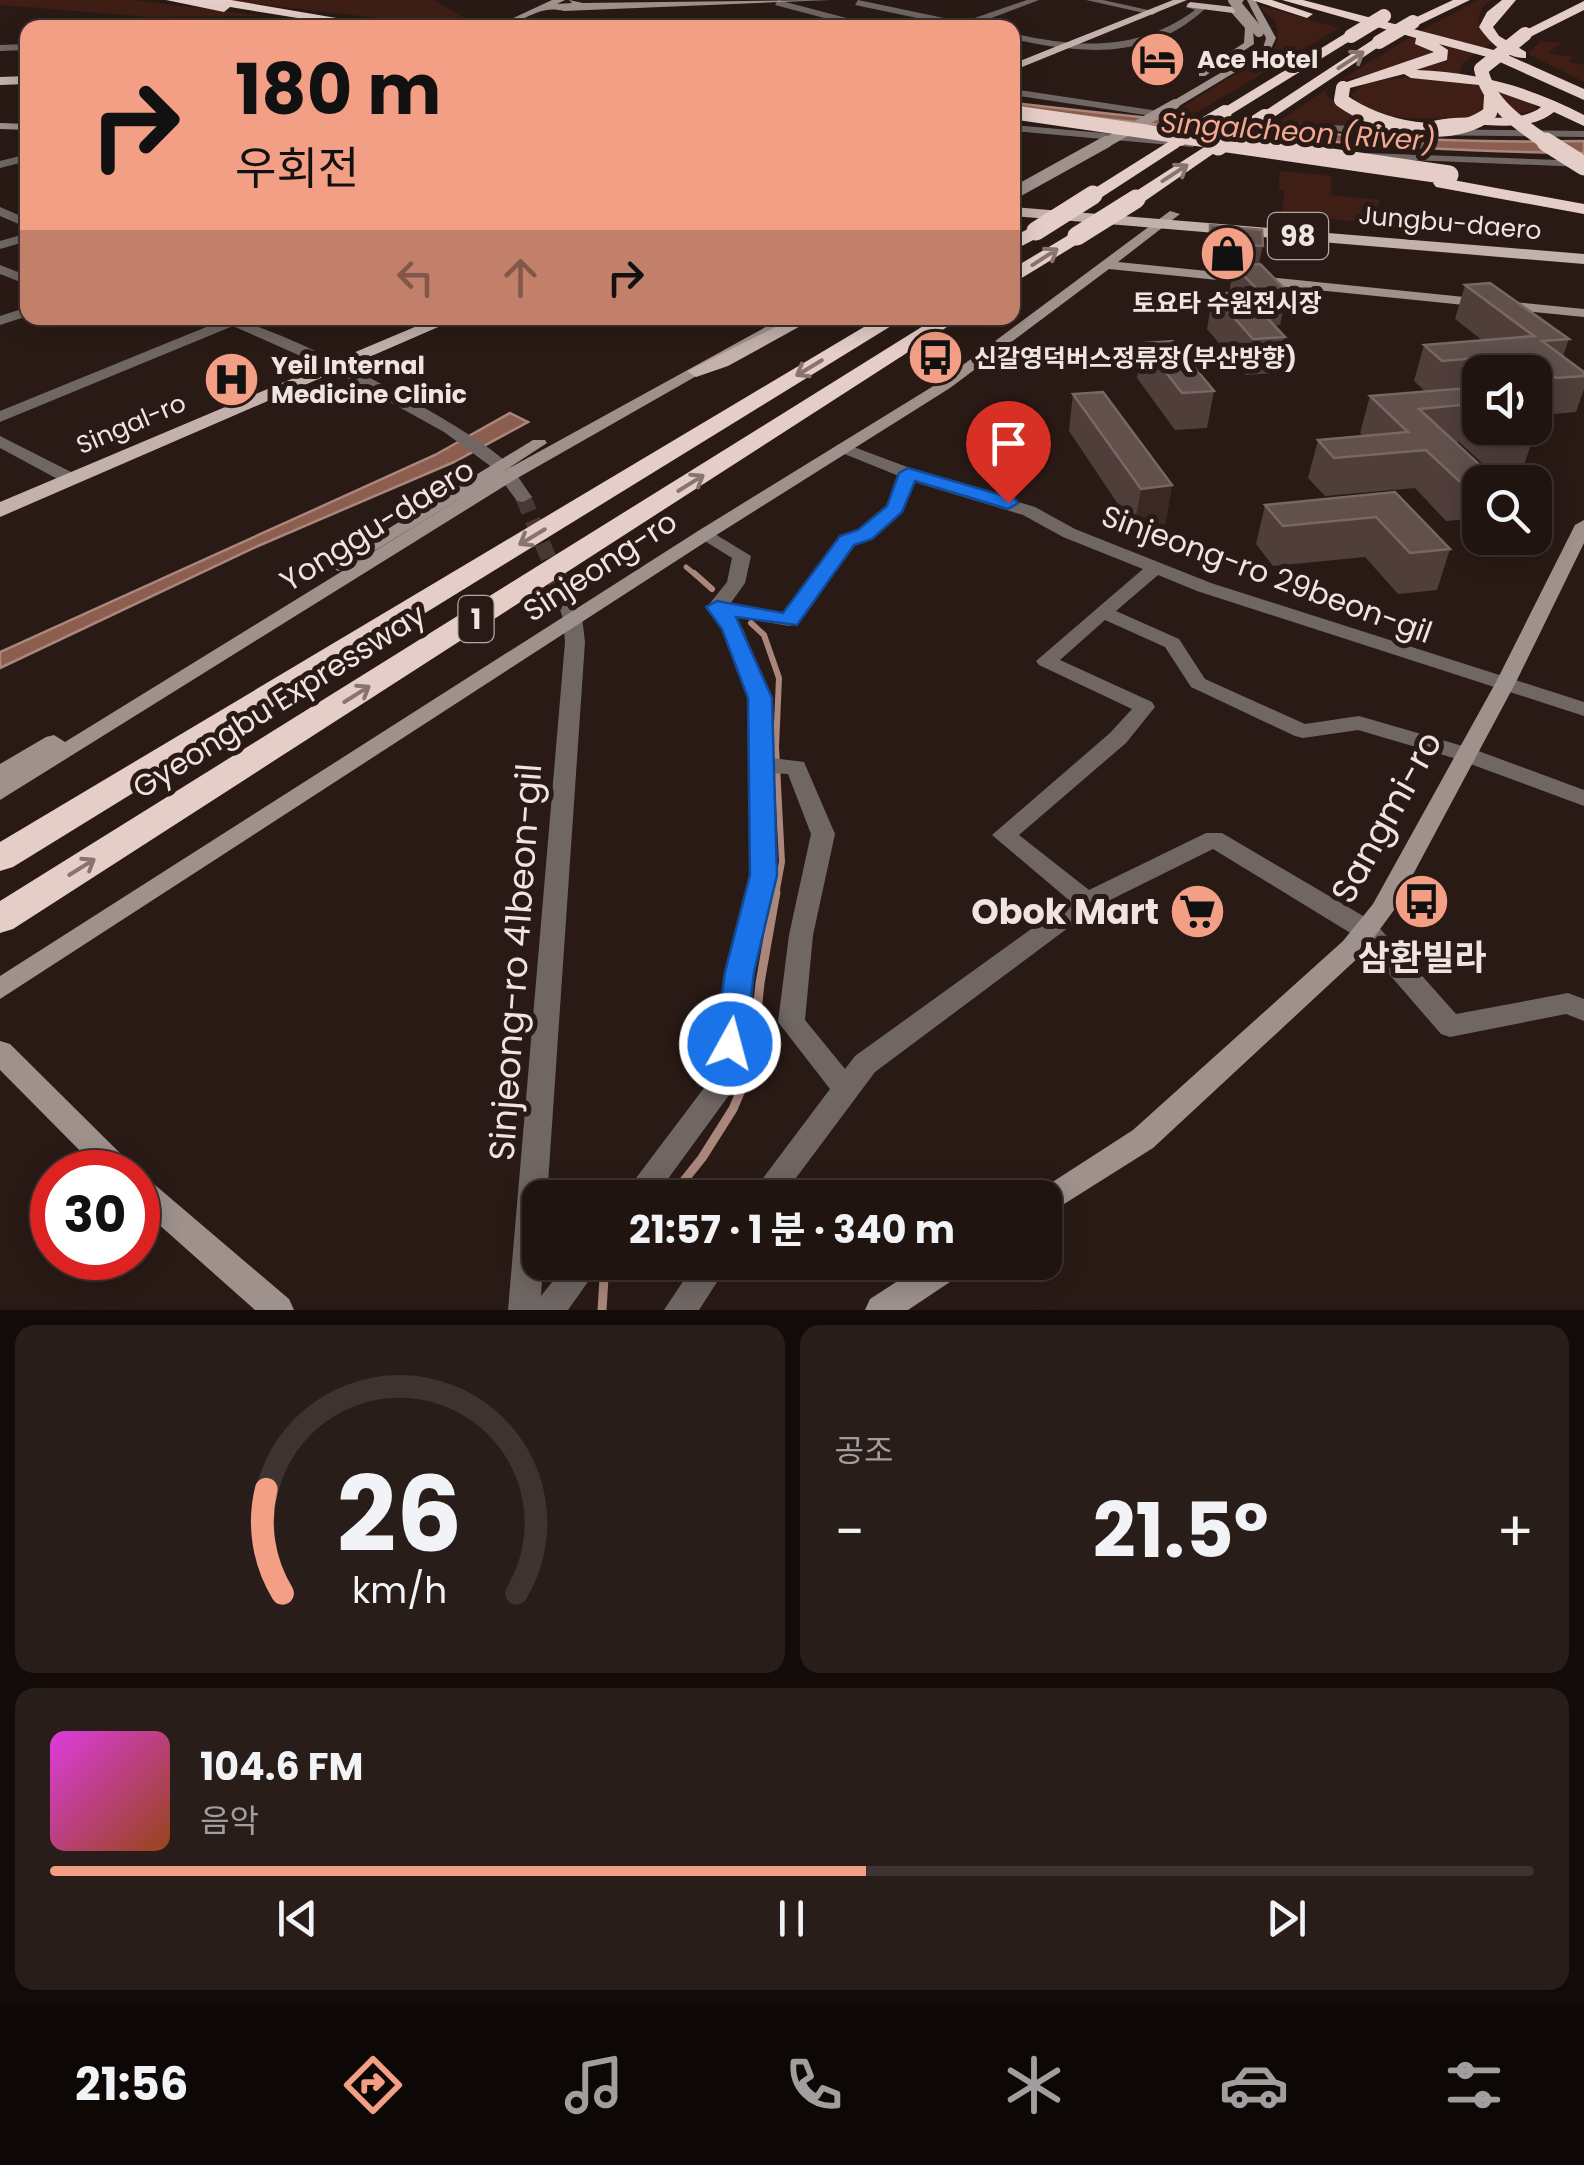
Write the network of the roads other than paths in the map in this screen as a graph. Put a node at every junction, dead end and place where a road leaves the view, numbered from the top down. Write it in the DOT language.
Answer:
graph roads {
  1 [pos="172,0"];
  2 [pos="206,0"];
  3 [pos="826,0"];
  4 [pos="1035,0"];
  5 [pos="1090,0"];
  6 [pos="1254,0"];
  7 [pos="1288,0"];
  8 [pos="1445,0"];
  9 [pos="1464,0"];
  10 [pos="1510,0"];
  11 [pos="570,3"];
  12 [pos="778,3"];
  13 [pos="1187,3"];
  14 [pos="1235,3"];
  15 [pos="858,4"];
  16 [pos="1584,4"];
  17 [pos="1154,12"];
  18 [pos="1389,13"];
  19 [pos="303,20"];
  20 [pos="337,20"];
  21 [pos="516,20"];
  22 [pos="518,20"];
  23 [pos="843,20"];
  24 [pos="933,20"];
  25 [pos="978,20"];
  26 [pos="1413,22"];
  27 [pos="1020,38"];
  28 [pos="1068,47"];
  29 [pos="1020,64"];
  30 [pos="1370,78"];
  31 [pos="1182,89"];
  32 [pos="1020,93"];
  33 [pos="1584,93"];
  34 [pos="1539,96"];
  35 [pos="1491,97"];
  36 [pos="1020,116"];
  37 [pos="1020,116"];
  38 [pos="1584,121"];
  39 [pos="6,126"];
  40 [pos="1020,129"];
  41 [pos="1418,132"];
  42 [pos="0,134"];
  43 [pos="1584,134"];
  44 [pos="1584,165"];
  45 [pos="1020,180"];
  46 [pos="1584,200"];
  47 [pos="1020,202"];
  48 [pos="1020,207"];
  49 [pos="1584,209"];
  50 [pos="1167,219"];
  51 [pos="1020,240"];
  52 [pos="1584,246"];
  53 [pos="1584,259"];
  54 [pos="1110,265"];
  55 [pos="1020,273"];
  56 [pos="1584,313"];
  57 [pos="218,325"];
  58 [pos="241,325"];
  59 [pos="434,325"];
  60 [pos="764,325"];
  61 [pos="775,325"];
  62 [pos="792,325"];
  63 [pos="881,325"];
  64 [pos="939,325"];
  65 [pos="748,337"];
  66 [pos="337,367"];
  67 [pos="696,371"];
  68 [pos="0,417"];
  69 [pos="0,441"];
  70 [pos="843,448"];
  71 [pos="504,470"];
  72 [pos="908,473"];
  73 [pos="71,480"];
  74 [pos="524,498"];
  75 [pos="0,510"];
  76 [pos="1584,525"];
  77 [pos="704,535"];
  78 [pos="1155,568"];
  79 [pos="562,591"];
  80 [pos="717,607"];
  81 [pos="1103,612"];
  82 [pos="574,618"];
  83 [pos="1506,682"];
  84 [pos="1584,708"];
  85 [pos="1464,754"];
  86 [pos="761,764"];
  87 [pos="0,774"];
  88 [pos="0,792"];
  89 [pos="1584,798"];
  90 [pos="0,858"];
  91 [pos="1087,901"];
  92 [pos="0,919"];
  93 [pos="1366,930"];
  94 [pos="0,989"];
  95 [pos="1584,1011"];
  96 [pos="0,1052"];
  97 [pos="844,1087"];
  98 [pos="98,1150"];
  99 [pos="650,1180"];
  100 [pos="776,1180"];
  101 [pos="1062,1192"];
  102 [pos="160,1207"];
  103 [pos="572,1280"];
  104 [pos="702,1280"];
  105 [pos="927,1280"];
  106 [pos="278,1310"];
  107 [pos="524,1310"];
  108 [pos="549,1310"];
  109 [pos="680,1310"];
  110 [pos="881,1310"];
  1 -- 19 [label="highway"];
  2 -- 20 [label="highway"];
  3 -- 12 [label="main road"];
  4 -- 25 [label="street"];
  5 -- 17 [label="street"];
  6 -- 30 [label="highway"];
  6 -- 47 [label="main road, bridge"];
  7 -- 33 [label="highway"];
  8 -- 26 [label="highway"];
  9 -- 26 [label="highway"];
  10 -- 33 [label="highway"];
  11 -- 12 [label="main road"];
  11 -- 21 [label="main road"];
  11 -- 22 [label="main road"];
  12 -- 23 [label="street"];
  13 -- 14 [label="main road"];
  13 -- 17 [label="main road"];
  13 -- 28 [label="street"];
  14 -- 31 [label="main road"];
  14 -- 31 [label="main road, bridge"];
  15 -- 24 [label="street"];
  16 -- 35 [label="highway, bridge"];
  17 -- 28 [label="main road"];
  18 -- 51 [label="highway, bridge"];
  55 -- 26 [label="highway, one-way, bridge"];
  27 -- 28 [label="street"];
  28 -- 29 [label="main road"];
  30 -- 34 [label="highway"];
  30 -- 35 [label="highway, bridge"];
  31 -- 45 [label="main road"];
  32 -- 41 [label="street"];
  34 -- 38 [label="highway"];
  34 -- 41 [label="highway"];
  35 -- 44 [label="highway, bridge"];
  36 -- 46 [label="highway, bridge"];
  37 -- 49 [label="highway, bridge"];
  39 -- 42 [label="street"];
  40 -- 44 [label="street"];
  41 -- 43 [label="street"];
  48 -- 50 [label="main road, Jungbu-daero / 98"];
  50 -- 52 [label="main road, Jungbu-daero / 98"];
  50 -- 53 [label="main road, Jungbu-daero / 98"];
  50 -- 54 [label="main road, Sinjeong-ro"];
  54 -- 56 [label="main road"];
  54 -- 70 [label="main road, Sinjeong-ro"];
  57 -- 68 [label="street"];
  58 -- 66 [label="street"];
  59 -- 66 [label="main road, Singal-ro"];
  60 -- 65 [label="main road, Yonggu-daero"];
  61 -- 65 [label="main road, Yonggu-daero"];
  62 -- 67 [label="main road"];
  63 -- 90 [label="highway, Gyeongbu Expressway / 1, one-way"];
  92 -- 64 [label="highway, Gyeongbu Expressway / 1, one-way"];
  65 -- 67 [label="main road, Yonggu-daero"];
  65 -- 71 [label="main road, Yonggu-daero"];
  66 -- 71 [label="street"];
  66 -- 73 [label="main road, Singal-ro"];
  67 -- 71 [label="main road, Yonggu-daero"];
  69 -- 73 [label="street"];
  70 -- 72 [label="street, Sinjeong-ro 29beon-gil"];
  70 -- 77 [label="main road, Sinjeong-ro"];
  71 -- 74 [label="street"];
  71 -- 87 [label="main road, Yonggu-daero"];
  71 -- 88 [label="main road, Yonggu-daero"];
  72 -- 78 [label="street, Sinjeong-ro 29beon-gil"];
  72 -- 80 [label="street"];
  73 -- 75 [label="main road, Singal-ro"];
  76 -- 83 [label="main road, Sangmi-ro"];
  77 -- 80 [label="street"];
  77 -- 82 [label="main road, Sinjeong-ro"];
  78 -- 81 [label="street"];
  78 -- 83 [label="street, Sinjeong-ro 29beon-gil"];
  79 -- 82 [label="street"];
  80 -- 86 [label="street"];
  81 -- 85 [label="street"];
  81 -- 91 [label="street"];
  82 -- 94 [label="main road, Sinjeong-ro"];
  82 -- 107 [label="street, Sinjeong-ro 41beon-gil"];
  83 -- 84 [label="street, Sinjeong-ro 29beon-gil"];
  83 -- 85 [label="main road, Sangmi-ro"];
  85 -- 89 [label="street"];
  85 -- 93 [label="main road, Sangmi-ro"];
  86 -- 97 [label="street"];
  86 -- 99 [label="street"];
  91 -- 93 [label="street"];
  91 -- 97 [label="street"];
  93 -- 95 [label="street"];
  93 -- 101 [label="main road, Sangmi-ro"];
  96 -- 98 [label="main road"];
  97 -- 100 [label="street"];
  102 -- 106 [label="main road"];
  103 -- 108 [label="street"];
  104 -- 109 [label="street"];
  105 -- 110 [label="main road"];
}
